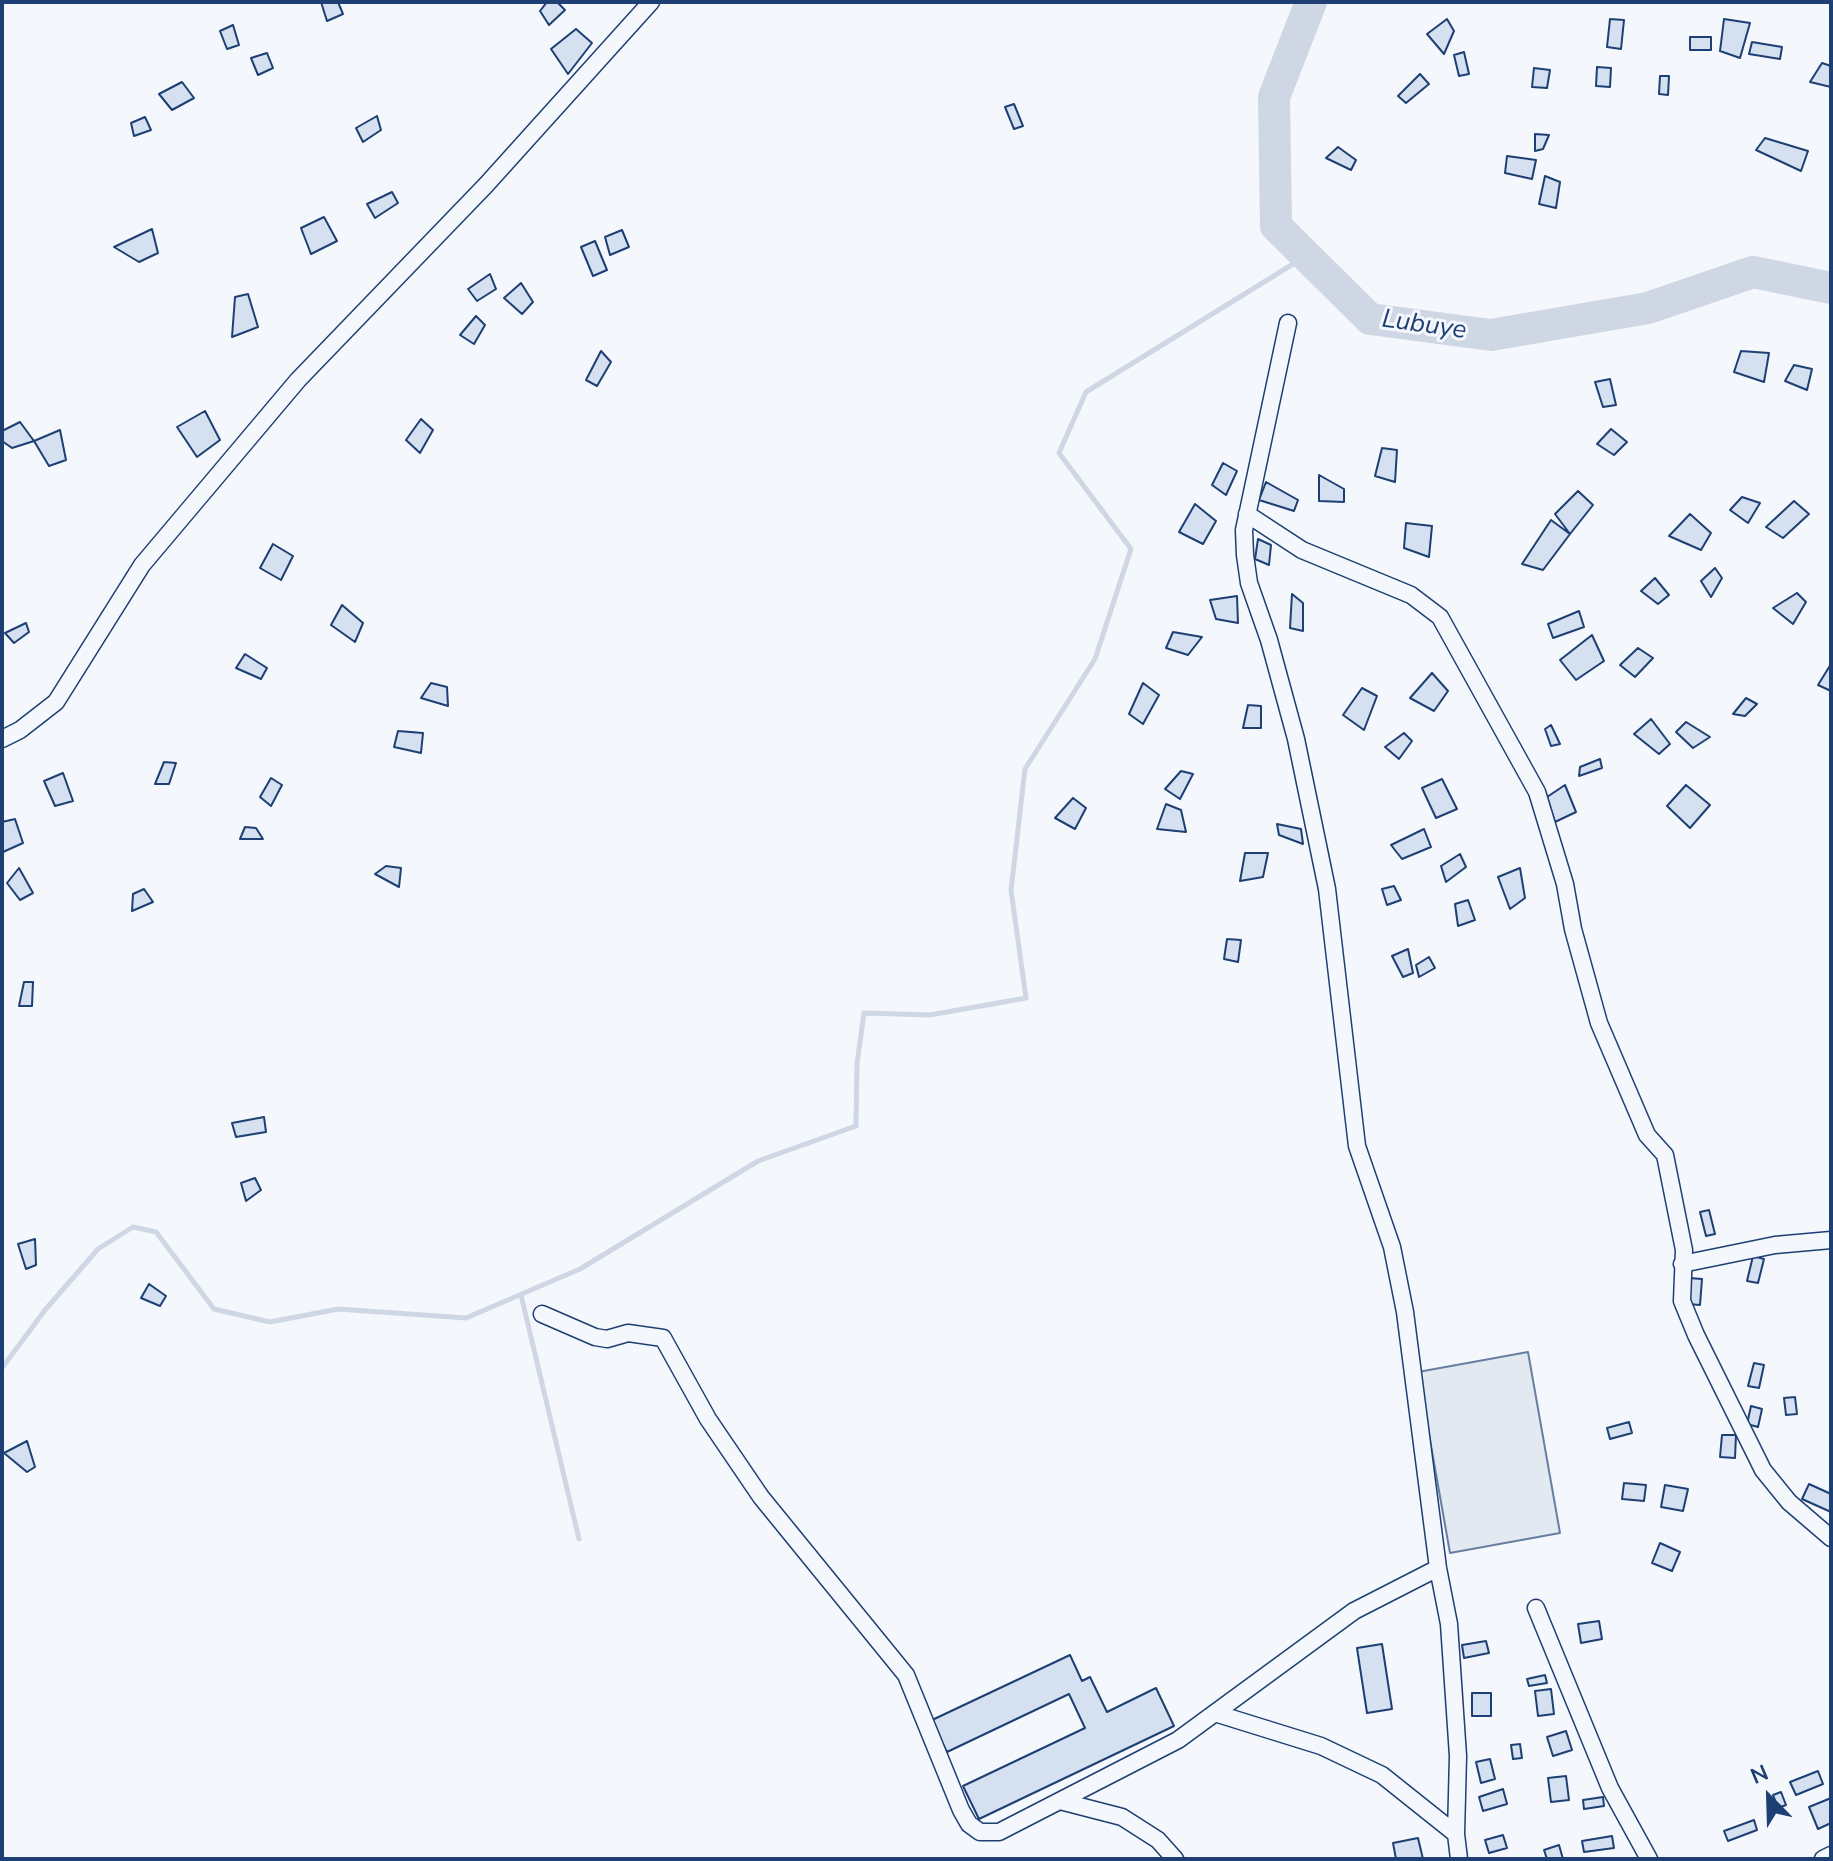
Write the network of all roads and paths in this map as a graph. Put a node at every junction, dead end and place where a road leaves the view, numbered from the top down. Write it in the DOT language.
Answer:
graph roads {
  1 [pos="651,2"];
  2 [pos="1288,323"];
  3 [pos="1247,514"];
  4 [pos="2,739"];
  5 [pos="1831,1240"];
  6 [pos="1682,1264"];
  7 [pos="542,1314"];
  8 [pos="1831,1538"];
  9 [pos="1438,1568"];
  10 [pos="1536,1608"];
  11 [pos="1218,1714"];
  12 [pos="1060,1801"];
  13 [pos="1456,1834"];
  14 [pos="1831,1855"];
  15 [pos="1175,1859"];
  16 [pos="1459,1859"];
  17 [pos="1649,1859"];
  18 [pos="1823,1859"];
  1 -- 4 [label="street"];
  2 -- 3 [label="street"];
  3 -- 6 [label="street"];
  3 -- 9 [label="street"];
  5 -- 6 [label="street"];
  6 -- 8 [label="street"];
  7 -- 12 [label="street"];
  9 -- 11 [label="street"];
  9 -- 13 [label="street"];
  10 -- 17 [label="street"];
  11 -- 12 [label="street"];
  11 -- 13 [label="street"];
  12 -- 15 [label="street"];
  13 -- 16 [label="street"];
  14 -- 18 [label="street"];
}
